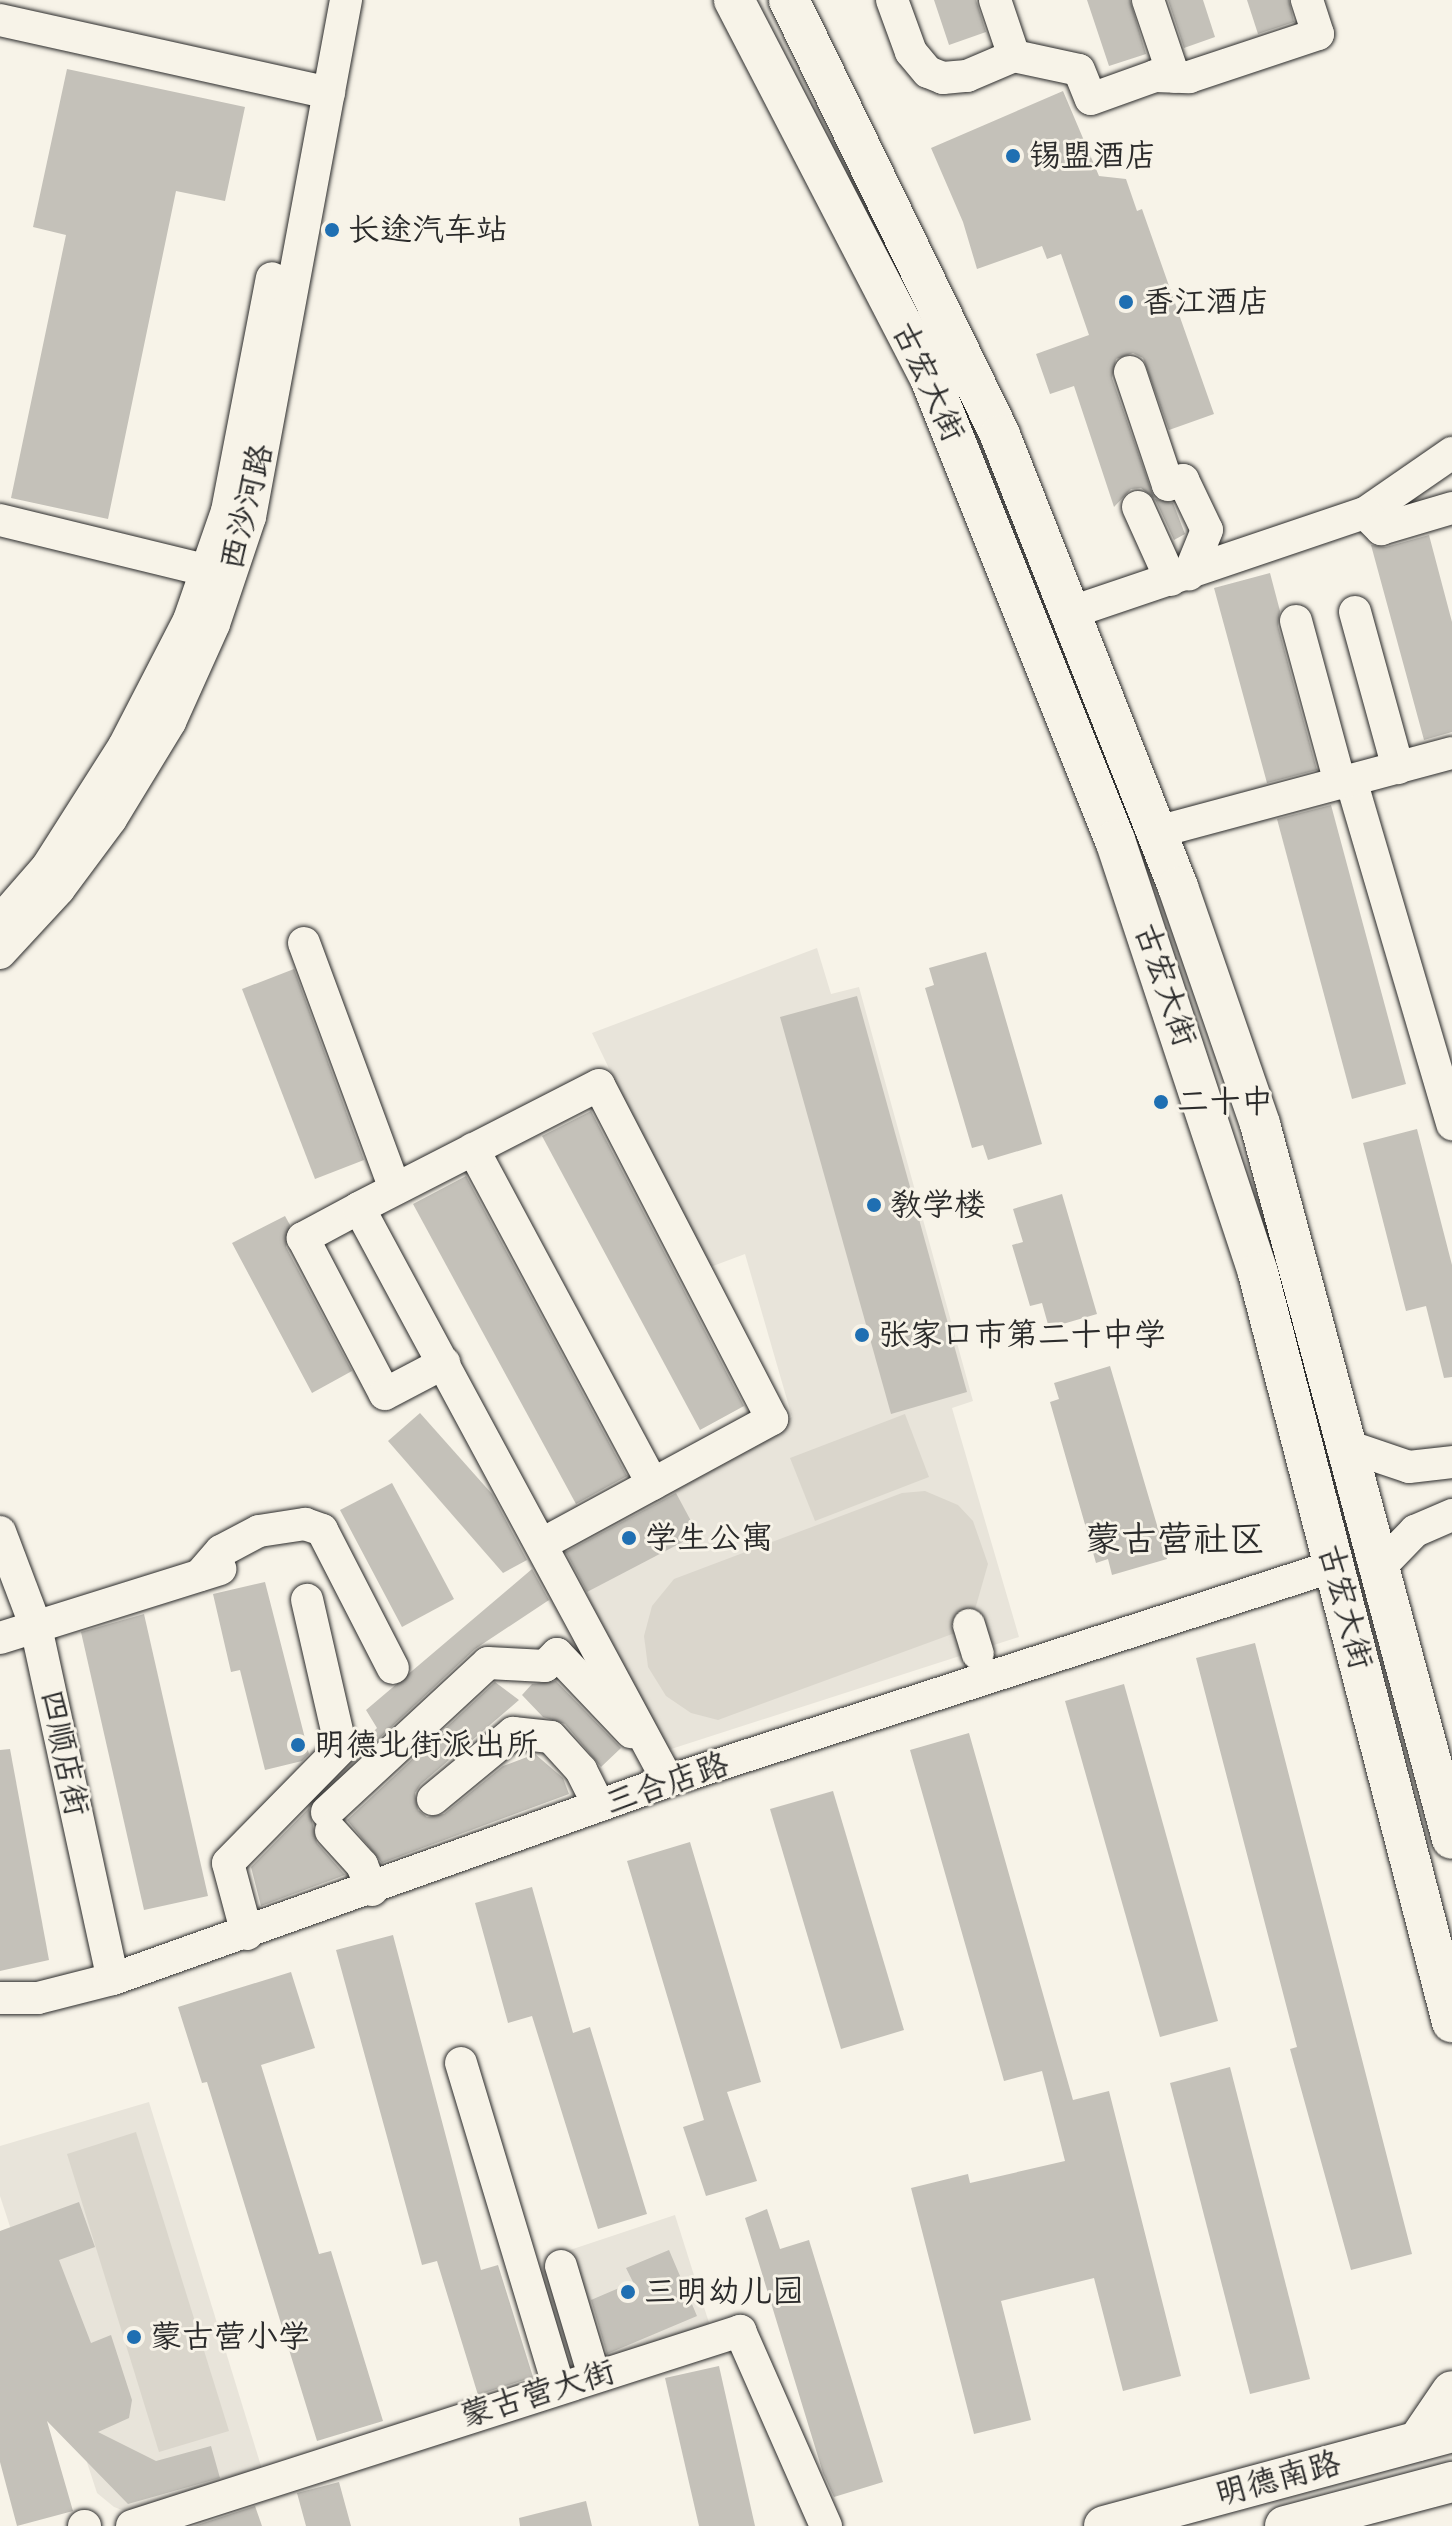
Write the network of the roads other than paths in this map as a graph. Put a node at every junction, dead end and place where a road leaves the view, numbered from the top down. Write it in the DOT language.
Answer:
graph roads {
  1 [pos="326,0"];
  2 [pos="346,0"];
  3 [pos="734,0"];
  4 [pos="789,0"];
  5 [pos="892,0"];
  6 [pos="995,0"];
  7 [pos="1148,0"];
  8 [pos="1307,0"];
  9 [pos="0,20"];
  10 [pos="1014,56"];
  11 [pos="1174,77"];
  12 [pos="318,91"];
  13 [pos="1130,372"];
  14 [pos="1452,453"];
  15 [pos="1138,507"];
  16 [pos="1452,508"];
  17 [pos="1365,513"];
  18 [pos="0,520"];
  19 [pos="218,573"];
  20 [pos="1180,577"];
  21 [pos="1072,612"];
  22 [pos="1355,612"];
  23 [pos="1296,621"];
  24 [pos="1452,753"];
  25 [pos="1398,768"];
  26 [pos="1345,782"];
  27 [pos="1157,832"];
  28 [pos="0,921"];
  29 [pos="304,943"];
  30 [pos="0,953"];
  31 [pos="1452,1124"];
  32 [pos="473,1149"];
  33 [pos="395,1189"];
  34 [pos="359,1208"];
  35 [pos="444,1363"];
  36 [pos="1350,1447"];
  37 [pos="1452,1462"];
  38 [pos="653,1484"];
  39 [pos="1452,1515"];
  40 [pos="0,1532"];
  41 [pos="542,1544"];
  42 [pos="250,1559"];
  43 [pos="1334,1566"];
  44 [pos="1381,1566"];
  45 [pos="200,1575"];
  46 [pos="307,1600"];
  47 [pos="36,1627"];
  48 [pos="0,1638"];
  49 [pos="591,1667"];
  50 [pos="393,1668"];
  51 [pos="633,1734"];
  52 [pos="1430,1755"];
  53 [pos="1387,1767"];
  54 [pos="668,1781"];
  55 [pos="433,1799"];
  56 [pos="599,1806"];
  57 [pos="1452,1839"];
  58 [pos="372,1890"];
  59 [pos="247,1934"];
  60 [pos="113,1979"];
  61 [pos="0,1998"];
  62 [pos="1452,2022"];
  63 [pos="461,2063"];
  64 [pos="561,2266"];
  65 [pos="594,2376"];
  66 [pos="559,2387"];
  67 [pos="1452,2391"];
  68 [pos="1435,2436"];
  69 [pos="1273,2480"];
  70 [pos="1452,2482"];
  71 [pos="132,2526"];
  72 [pos="826,2526"];
  73 [pos="1104,2526"];
  74 [pos="1286,2526"];
  1 -- 12 [label="street, 西沙河路"];
  2 -- 12 [label="street, 西沙河路"];
  3 -- 43 [label="main road, 古宏大街"];
  4 -- 21 [label="main road, 古宏大街"];
  5 -- 10 [label="street"];
  6 -- 10 [label="street"];
  7 -- 11 [label="street"];
  8 -- 11 [label="street"];
  9 -- 12 [label="street"];
  10 -- 11 [label="street"];
  12 -- 19 [label="street, 西沙河路"];
  13 -- 20 [label="street"];
  14 -- 17 [label="street"];
  15 -- 20 [label="street"];
  16 -- 17 [label="street"];
  17 -- 20 [label="street"];
  18 -- 19 [label="street"];
  19 -- 28 [label="street, 西沙河路"];
  19 -- 30 [label="street, 西沙河路"];
  20 -- 21 [label="street"];
  21 -- 27 [label="main road, 古宏大街"];
  22 -- 25 [label="street"];
  23 -- 26 [label="street"];
  24 -- 25 [label="street"];
  25 -- 26 [label="street"];
  26 -- 27 [label="street"];
  26 -- 31 [label="street"];
  27 -- 36 [label="main road, 古宏大街"];
  29 -- 33 [label="street"];
  32 -- 33 [label="street"];
  32 -- 38 [label="street"];
  32 -- 38 [label="street"];
  33 -- 34 [label="street"];
  34 -- 35 [label="street"];
  34 -- 35 [label="street"];
  35 -- 41 [label="street"];
  36 -- 37 [label="street"];
  36 -- 44 [label="main road, 古宏大街"];
  38 -- 41 [label="street"];
  39 -- 44 [label="street"];
  40 -- 47 [label="street, 四顺店街"];
  41 -- 49 [label="street"];
  42 -- 45 [label="street"];
  43 -- 53 [label="main road, 古宏大街"];
  43 -- 54 [label="street, 三合店路"];
  44 -- 52 [label="main road, 古宏大街"];
  45 -- 47 [label="street"];
  45 -- 50 [label="street"];
  46 -- 59 [label="street"];
  47 -- 48 [label="street"];
  47 -- 60 [label="street, 四顺店街"];
  49 -- 51 [label="street"];
  49 -- 54 [label="street"];
  49 -- 58 [label="street"];
  52 -- 53 [label="main road"];
  52 -- 57 [label="main road, 古宏大街"];
  53 -- 62 [label="main road, 古宏大街"];
  54 -- 56 [label="street, 三合店路"];
  55 -- 56 [label="street"];
  56 -- 58 [label="street, 三合店路"];
  58 -- 59 [label="street, 三合店路"];
  59 -- 60 [label="street, 三合店路"];
  60 -- 61 [label="street, 三合店路"];
  63 -- 66 [label="street"];
  64 -- 65 [label="street"];
  65 -- 66 [label="street, 蒙古营大街"];
  65 -- 72 [label="street, 蒙古营大街"];
  66 -- 71 [label="street, 蒙古营大街"];
  67 -- 68 [label="main road"];
  68 -- 69 [label="main road, 明德南路"];
  69 -- 73 [label="main road, 明德南路"];
  69 -- 74 [label="main road"];
  70 -- 74 [label="main road, 明德南路"];
}
